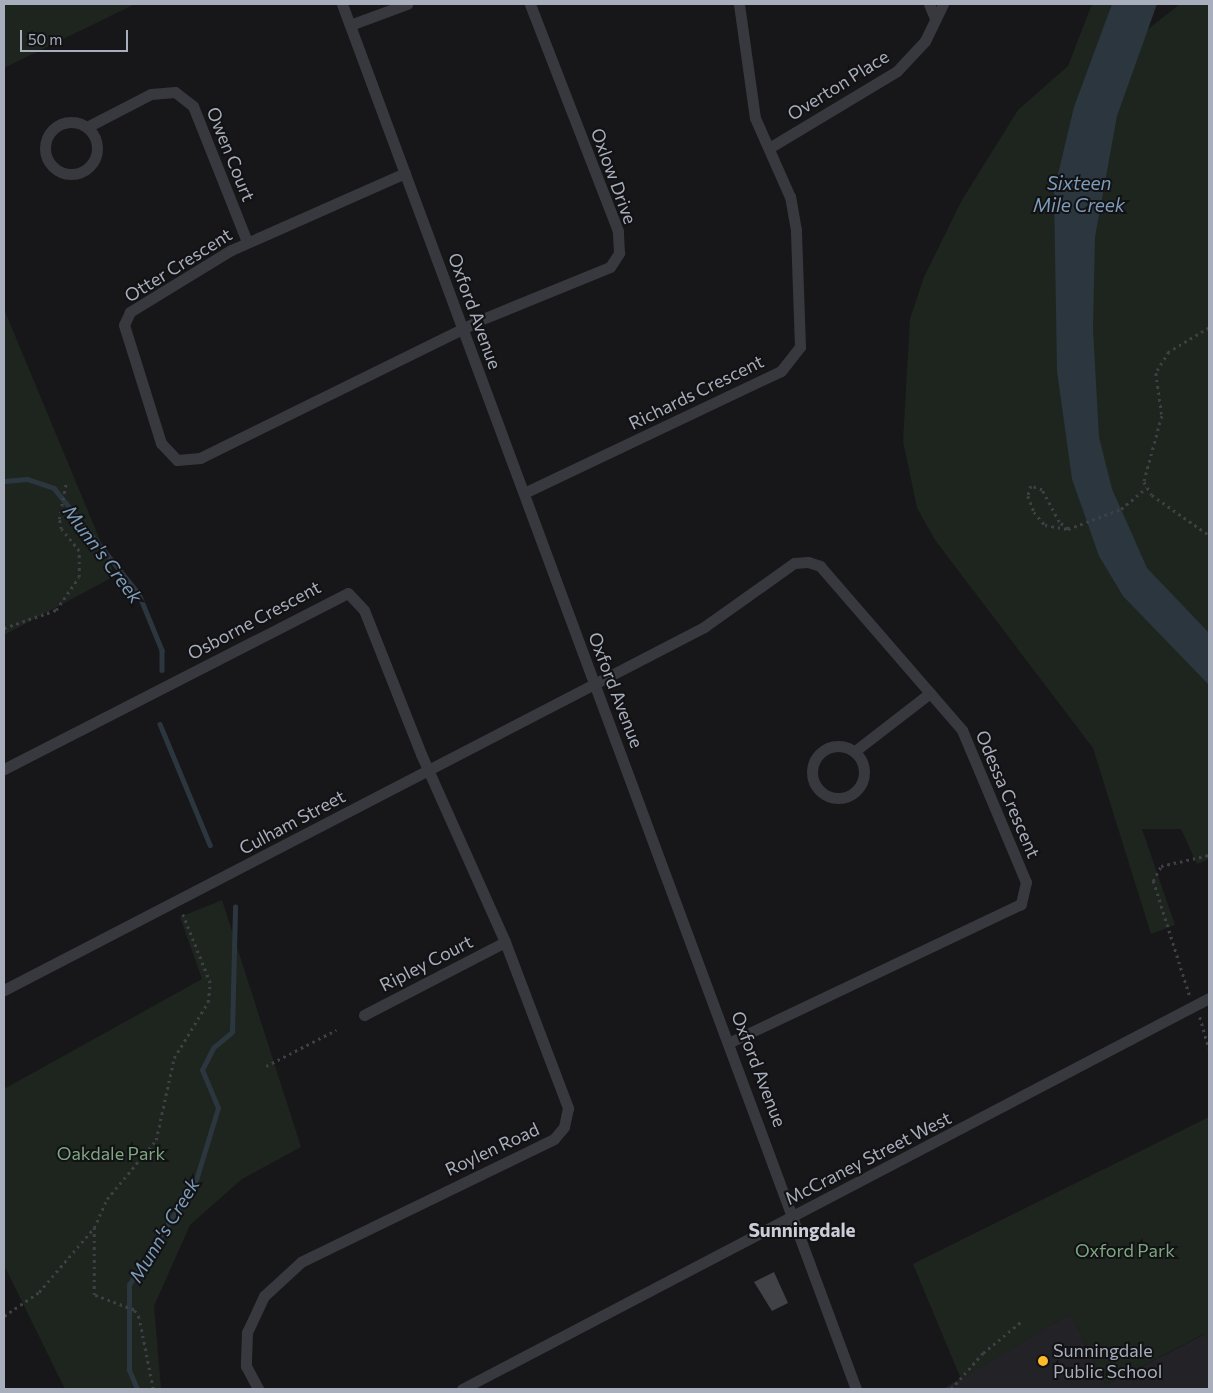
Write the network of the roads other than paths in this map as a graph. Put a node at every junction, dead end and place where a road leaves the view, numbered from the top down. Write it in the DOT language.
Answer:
graph roads {
  1 [pos="342,4"];
  2 [pos="407,4"];
  3 [pos="530,4"];
  4 [pos="739,4"];
  5 [pos="928,4"];
  6 [pos="942,4"];
  7 [pos="935,18"];
  8 [pos="350,25"];
  9 [pos="87,127"];
  10 [pos="769,148"];
  11 [pos="405,173"];
  12 [pos="247,242"];
  13 [pos="463,329"];
  14 [pos="524,494"];
  15 [pos="594,681"];
  16 [pos="930,693"];
  17 [pos="855,752"];
  18 [pos="4,769"];
  19 [pos="428,770"];
  20 [pos="505,942"];
  21 [pos="4,990"];
  22 [pos="1209,998"];
  23 [pos="364,1015"];
  24 [pos="730,1042"];
  25 [pos="795,1216"];
  26 [pos="258,1389"];
  27 [pos="462,1389"];
  28 [pos="856,1389"];
  1 -- 8 [label="street, Oxford Avenue"];
  2 -- 8 [label="street"];
  3 -- 13 [label="street, Oxlow Drive"];
  4 -- 10 [label="street, Richards Crescent"];
  5 -- 7 [label="street"];
  6 -- 7 [label="street, Overton Place"];
  7 -- 10 [label="street, Overton Place"];
  8 -- 11 [label="street, Oxford Avenue"];
  9 -- 9 [label="street"];
  9 -- 12 [label="street, Owen Court"];
  10 -- 14 [label="street, Richards Crescent"];
  11 -- 12 [label="street, Otter Crescent"];
  11 -- 13 [label="street, Oxford Avenue"];
  12 -- 13 [label="street, Otter Crescent"];
  13 -- 14 [label="street, Oxford Avenue"];
  14 -- 15 [label="street, Oxford Avenue"];
  15 -- 16 [label="street, Odessa Crescent"];
  15 -- 19 [label="street, Culham Street"];
  15 -- 24 [label="street, Oxford Avenue"];
  16 -- 17 [label="street"];
  16 -- 24 [label="street, Odessa Crescent"];
  17 -- 17 [label="street"];
  18 -- 19 [label="street, Osborne Crescent"];
  19 -- 20 [label="street, Roylen Road"];
  19 -- 21 [label="street, Culham Street"];
  20 -- 23 [label="street, Ripley Court"];
  20 -- 26 [label="street, Roylen Road"];
  22 -- 25 [label="street, McCraney Street West"];
  24 -- 25 [label="street, Oxford Avenue"];
  25 -- 27 [label="street, McCraney Street West"];
  25 -- 28 [label="street, Oxford Avenue"];
}
